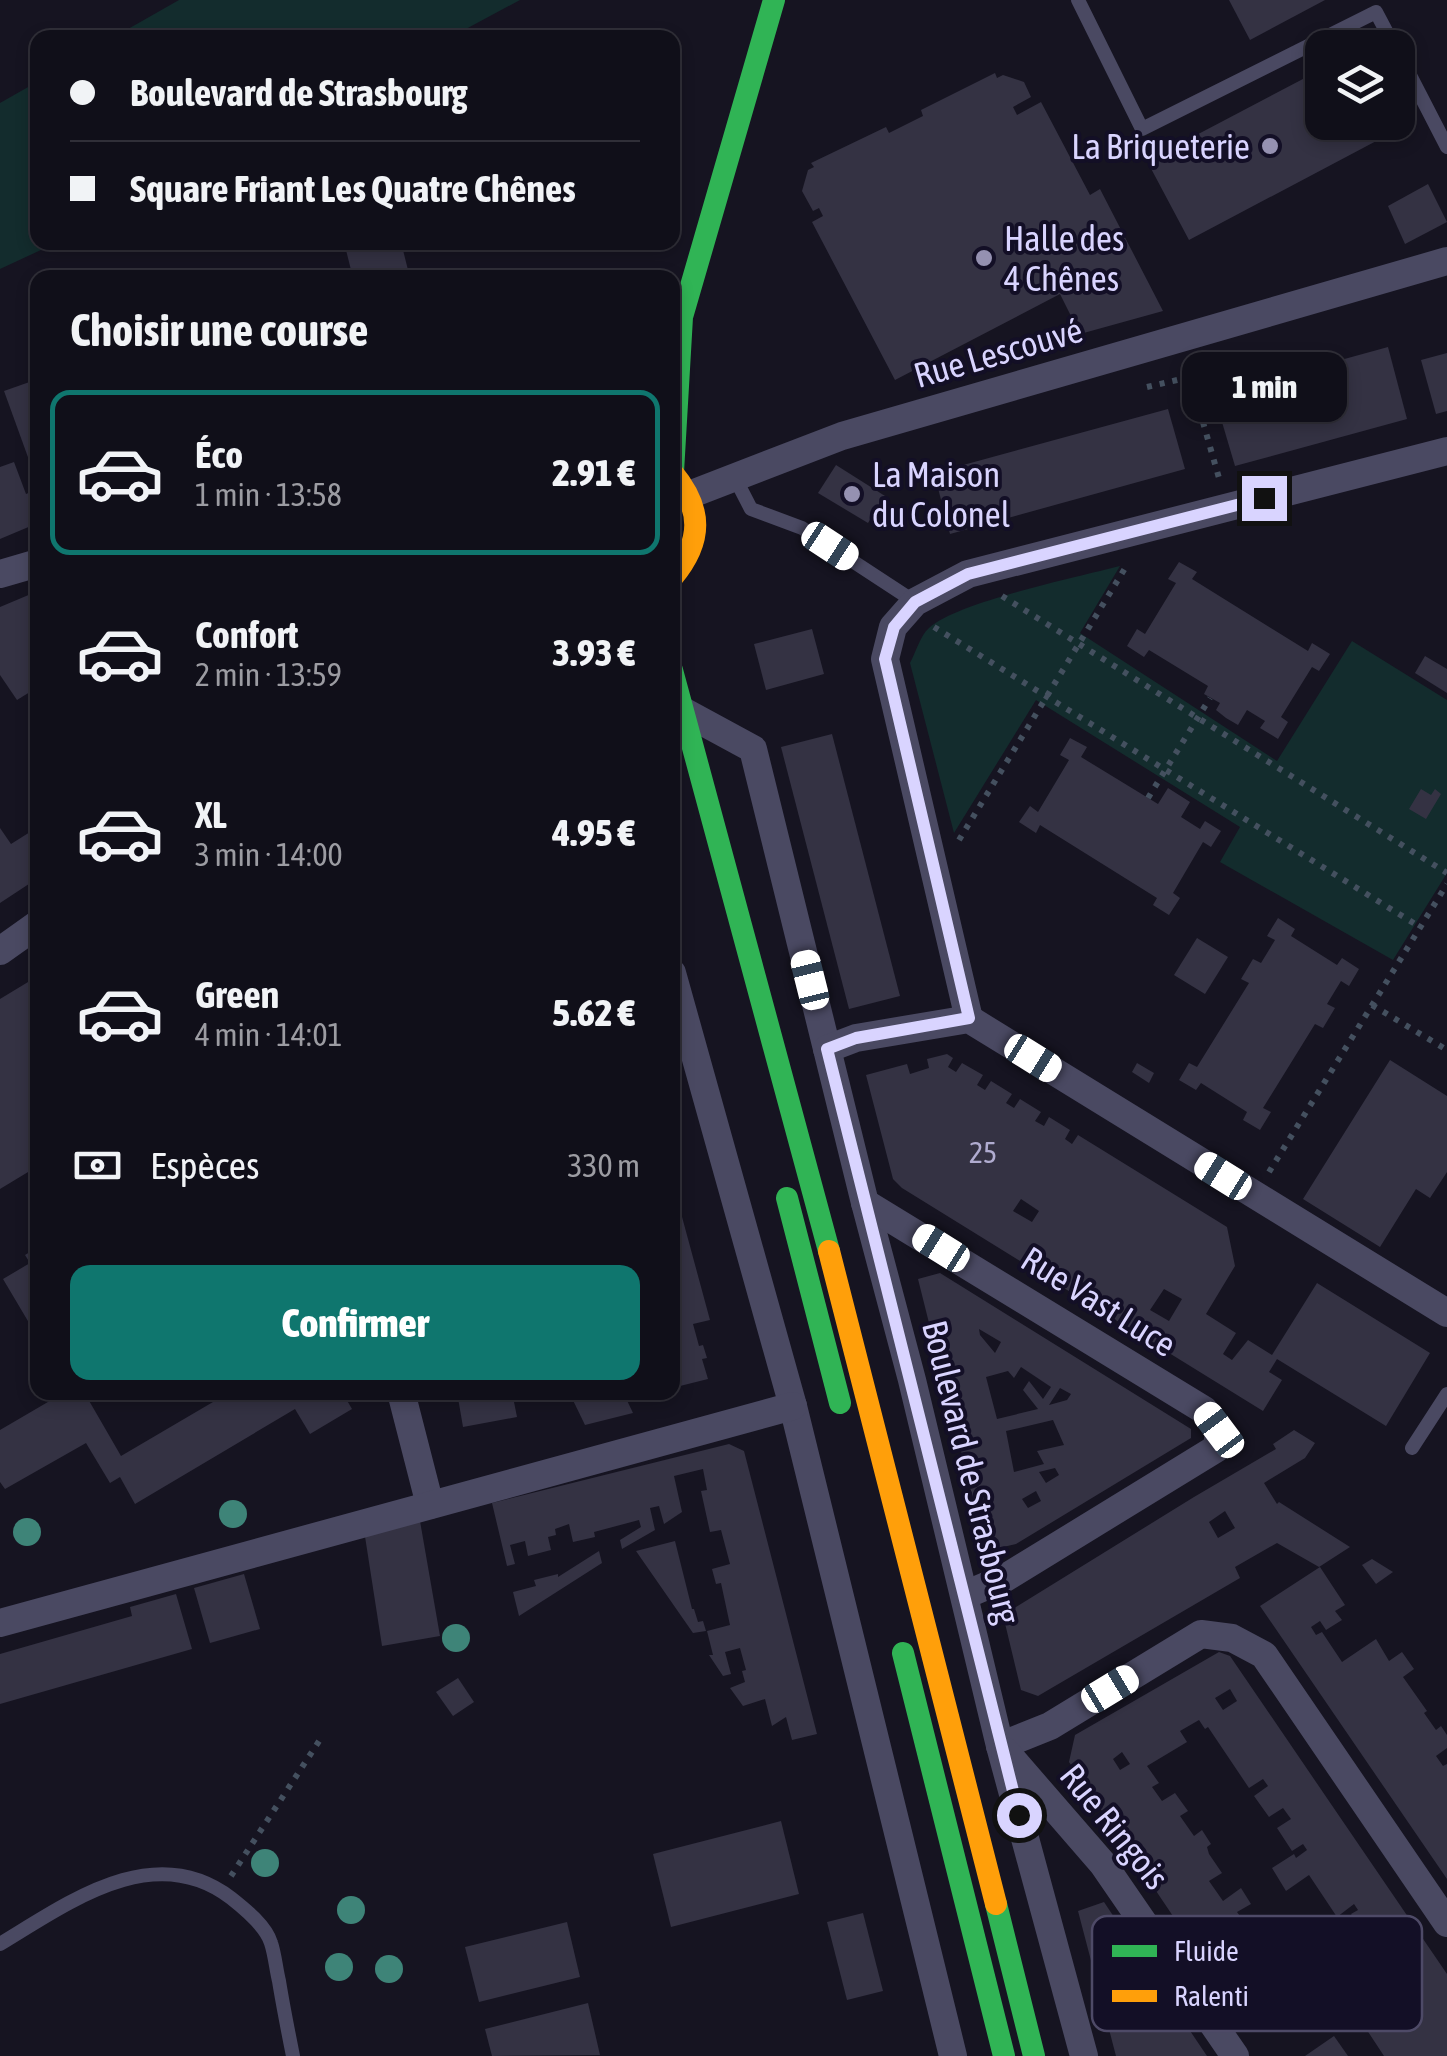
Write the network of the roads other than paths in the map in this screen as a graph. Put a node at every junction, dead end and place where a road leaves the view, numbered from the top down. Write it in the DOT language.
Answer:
graph roads {
  1 [pos="774,0"];
  2 [pos="1078,0"];
  3 [pos="1340,30"];
  4 [pos="1385,30"];
  5 [pos="1305,48"];
  6 [pos="1415,86"];
  7 [pos="1447,147"];
  8 [pos="1447,262"];
  9 [pos="680,314"];
  10 [pos="1447,451"];
  11 [pos="734,476"];
  12 [pos="680,480"];
  13 [pos="680,484"];
  14 [pos="30,565"];
  15 [pos="680,571"];
  16 [pos="0,574"];
  17 [pos="915,602"];
  18 [pos="680,700"];
  19 [pos="683,711"];
  20 [pos="30,935"];
  21 [pos="0,950"];
  22 [pos="680,1002"];
  23 [pos="969,1018"];
  24 [pos="827,1049"];
  25 [pos="780,1172"];
  26 [pos="865,1203"];
  27 [pos="1447,1313"];
  28 [pos="1447,1394"];
  29 [pos="402,1400"];
  30 [pos="793,1406"];
  31 [pos="843,1416"];
  32 [pos="1412,1448"];
  33 [pos="430,1505"];
  34 [pos="965,1595"];
  35 [pos="896,1622"];
  36 [pos="0,1623"];
  37 [pos="1000,1746"];
  38 [pos="1139,1916"];
  39 [pos="1447,1923"];
  40 [pos="0,1944"];
  41 [pos="1218,2031"];
  42 [pos="293,2056"];
  43 [pos="954,2056"];
  44 [pos="1004,2056"];
  45 [pos="1034,2056"];
  46 [pos="1084,2056"];
  47 [pos="1235,2056"];
  1 -- 9 [label="main road"];
  2 -- 5 [label="lane"];
  3 -- 4 [label="lane"];
  6 -- 7 [label="lane"];
  8 -- 11 [label="street, Rue Lescouvé"];
  10 -- 17 [label="street"];
  11 -- 12 [label="street, Rue Lescouvé"];
  11 -- 17 [label="lane"];
  13 -- 15 [label="main road"];
  14 -- 16 [label="street"];
  17 -- 23 [label="street"];
  18 -- 19 [label="main road"];
  19 -- 24 [label="street, Boulevard de Strasbourg"];
  19 -- 45 [label="main road"];
  20 -- 21 [label="street"];
  22 -- 30 [label="street"];
  23 -- 24 [label="street"];
  23 -- 27 [label="street"];
  24 -- 26 [label="street, Boulevard de Strasbourg"];
  25 -- 31 [label="main road"];
  26 -- 34 [label="street, Boulevard de Strasbourg"];
  26 -- 34 [label="street, Rue Vast Luce"];
  28 -- 32 [label="lane"];
  29 -- 33 [label="street"];
  30 -- 33 [label="street"];
  30 -- 43 [label="street"];
  33 -- 36 [label="street"];
  34 -- 37 [label="street, Boulevard de Strasbourg"];
  35 -- 44 [label="main road"];
  37 -- 38 [label="street, Rue Ringois"];
  37 -- 39 [label="street"];
  37 -- 46 [label="street, Boulevard de Strasbourg"];
  40 -- 42 [label="lane"];
  41 -- 47 [label="street, Rue Ringois"];
}
